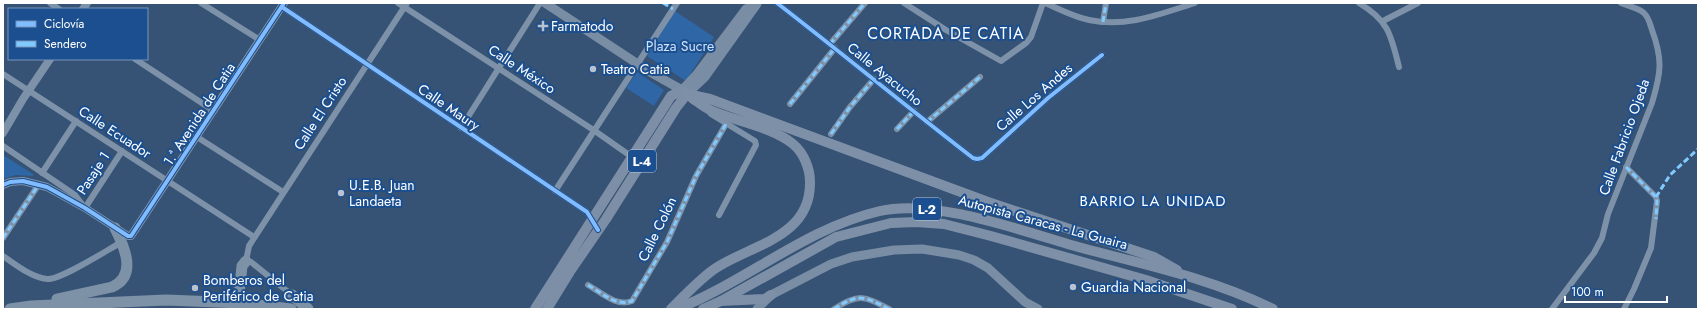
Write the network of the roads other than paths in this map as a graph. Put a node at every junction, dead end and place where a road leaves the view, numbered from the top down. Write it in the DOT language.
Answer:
graph roads {
  1 [pos="201,3"];
  2 [pos="540,3"];
  3 [pos="545,3"];
  4 [pos="677,3"];
  5 [pos="758,3"];
  6 [pos="777,3"];
  7 [pos="865,3"];
  8 [pos="904,3"];
  9 [pos="1044,3"];
  10 [pos="1106,3"];
  11 [pos="1195,3"];
  12 [pos="1359,3"];
  13 [pos="1418,3"];
  14 [pos="1621,3"];
  15 [pos="403,4"];
  16 [pos="283,5"];
  17 [pos="1383,21"];
  18 [pos="1103,22"];
  19 [pos="260,40"];
  20 [pos="833,46"];
  21 [pos="1102,54"];
  22 [pos="49,60"];
  23 [pos="137,60"];
  24 [pos="366,64"];
  25 [pos="638,64"];
  26 [pos="1399,67"];
  27 [pos="499,68"];
  28 [pos="3,74"];
  29 [pos="980,77"];
  30 [pos="874,79"];
  31 [pos="29,90"];
  32 [pos="685,92"];
  33 [pos="790,104"];
  34 [pos="214,110"];
  35 [pos="914,111"];
  36 [pos="76,121"];
  37 [pos="927,122"];
  38 [pos="726,124"];
  39 [pos="461,128"];
  40 [pos="896,128"];
  41 [pos="595,131"];
  42 [pos="3,133"];
  43 [pos="831,134"];
  44 [pos="197,137"];
  45 [pos="3,146"];
  46 [pos="122,151"];
  47 [pos="632,157"];
  48 [pos="982,158"];
  49 [pos="1626,167"];
  50 [pos="42,173"];
  51 [pos="168,181"];
  52 [pos="39,184"];
  53 [pos="3,185"];
  54 [pos="555,191"];
  55 [pos="283,192"];
  56 [pos="85,208"];
  57 [pos="719,215"];
  58 [pos="591,218"];
  59 [pos="116,228"];
  60 [pos="598,230"];
  61 [pos="254,237"];
  62 [pos="3,238"];
  63 [pos="127,239"];
  64 [pos="3,256"];
  65 [pos="246,261"];
  66 [pos="1191,277"];
  67 [pos="588,285"];
  68 [pos="239,295"];
  69 [pos="292,295"];
  70 [pos="771,295"];
  71 [pos="714,305"];
  72 [pos="31,306"];
  73 [pos="289,308"];
  74 [pos="10,309"];
  75 [pos="308,309"];
  76 [pos="534,309"];
  77 [pos="547,309"];
  78 [pos="671,309"];
  79 [pos="677,309"];
  80 [pos="703,309"];
  81 [pos="757,309"];
  82 [pos="834,309"];
  83 [pos="890,309"];
  84 [pos="1038,309"];
  85 [pos="1232,309"];
  86 [pos="1273,309"];
  87 [pos="1552,309"];
  88 [pos="1624,309"];
  1 -- 19 [label="street"];
  2 -- 27 [label="street"];
  3 -- 25 [label="main road"];
  4 -- 25 [label="street"];
  5 -- 32 [label="main road, L-4"];
  6 -- 20 [label="street, Calle Ayacucho"];
  7 -- 20 [label="street"];
  8 -- 9 [label="street"];
  9 -- 18 [label="street"];
  10 -- 18 [label="street"];
  11 -- 18 [label="street"];
  12 -- 17 [label="street"];
  13 -- 17 [label="street"];
  14 -- 49 [label="street, Calle Fabricio Ojeda"];
  15 -- 24 [label="street, Calle El Cristo"];
  15 -- 27 [label="street, Calle México"];
  16 -- 19 [label="street, 1.ª Avenida de Catia"];
  16 -- 24 [label="street, Calle Maury"];
  17 -- 26 [label="street"];
  19 -- 34 [label="street, 1.ª Avenida de Catia"];
  20 -- 30 [label="street, Calle Ayacucho"];
  20 -- 33 [label="street"];
  21 -- 48 [label="street, Calle Los Andes"];
  22 -- 31 [label="street"];
  23 -- 34 [label="street"];
  24 -- 39 [label="street, Calle Maury"];
  24 -- 55 [label="street, Calle El Cristo"];
  25 -- 32 [label="main road"];
  25 -- 41 [label="street"];
  27 -- 39 [label="street"];
  27 -- 41 [label="street, Calle México"];
  28 -- 31 [label="street, Calle Ecuador"];
  29 -- 37 [label="street"];
  30 -- 35 [label="street, Calle Ayacucho"];
  30 -- 43 [label="street"];
  31 -- 36 [label="street, Calle Ecuador"];
  31 -- 42 [label="street"];
  32 -- 38 [label="street"];
  32 -- 47 [label="main road, L-4"];
  32 -- 60 [label="main road, L-4"];
  32 -- 66 [label="highway"];
  32 -- 78 [label="highway"];
  34 -- 44 [label="street, 1.ª Avenida de Catia"];
  35 -- 37 [label="street, Calle Ayacucho"];
  35 -- 40 [label="street"];
  36 -- 46 [label="street, Calle Ecuador"];
  36 -- 50 [label="street"];
  37 -- 48 [label="street, Calle Ayacucho"];
  38 -- 57 [label="street"];
  38 -- 67 [label="street, Calle Colón"];
  39 -- 54 [label="street, Calle Maury"];
  41 -- 47 [label="street, Calle México"];
  41 -- 54 [label="street"];
  44 -- 51 [label="street, 1.ª Avenida de Catia"];
  44 -- 55 [label="street"];
  45 -- 50 [label="street"];
  46 -- 51 [label="street, Calle Ecuador"];
  46 -- 56 [label="street, Pasaje 1"];
  47 -- 58 [label="main road, L-4"];
  49 -- 87 [label="street, Calle Fabricio Ojeda"];
  49 -- 88 [label="street"];
  50 -- 56 [label="street"];
  51 -- 61 [label="street, Calle Ecuador"];
  51 -- 63 [label="street, 1.ª Avenida de Catia"];
  52 -- 53 [label="street"];
  52 -- 56 [label="street"];
  52 -- 62 [label="street"];
  54 -- 58 [label="street, Calle Maury"];
  55 -- 61 [label="street, Calle El Cristo"];
  56 -- 59 [label="street"];
  58 -- 60 [label="street, Calle Maury"];
  58 -- 76 [label="main road, L-4"];
  59 -- 63 [label="highway"];
  60 -- 77 [label="main road, L-4"];
  61 -- 65 [label="street, Calle El Cristo"];
  63 -- 64 [label="street"];
  63 -- 72 [label="highway"];
  65 -- 68 [label="highway"];
  65 -- 69 [label="street"];
  66 -- 79 [label="highway, Autopista Caracas - La Guaira / L-2"];
  66 -- 86 [label="highway, Autopista Caracas - La Guaira / L-2"];
  69 -- 73 [label="highway"];
  69 -- 75 [label="highway"];
  70 -- 71 [label="highway"];
  70 -- 81 [label="main road"];
  70 -- 84 [label="main road"];
  71 -- 80 [label="highway, Autopista Caracas - La Guaira / L-2"];
  71 -- 85 [label="highway, Autopista Caracas - La Guaira / L-2"];
  72 -- 73 [label="highway"];
  72 -- 74 [label="highway"];
  82 -- 83 [label="street"];
}
